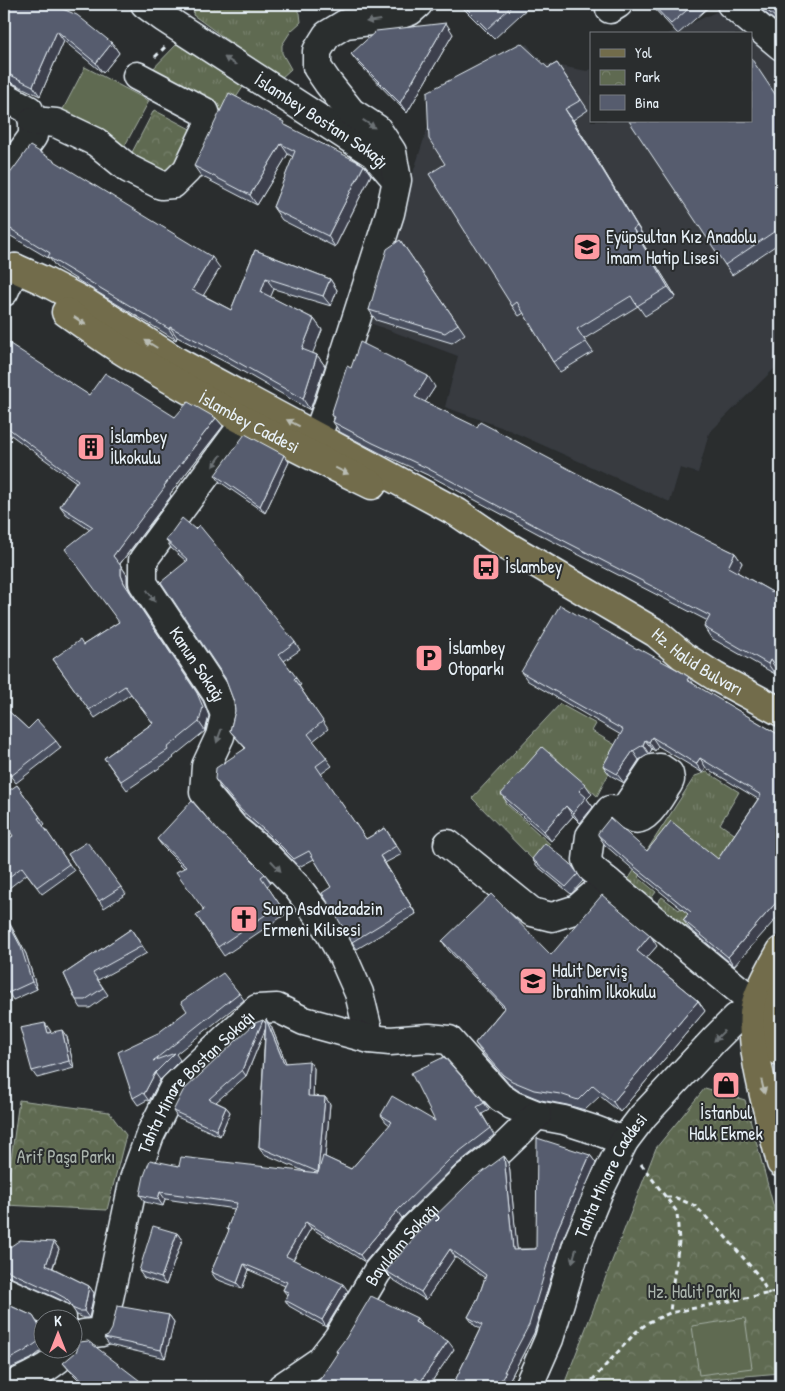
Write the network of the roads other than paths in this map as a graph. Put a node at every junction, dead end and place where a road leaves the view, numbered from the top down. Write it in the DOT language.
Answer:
graph roads {
  1 [pos="145,4"];
  2 [pos="418,4"];
  3 [pos="732,4"];
  4 [pos="781,46"];
  5 [pos="137,76"];
  6 [pos="4,96"];
  7 [pos="33,121"];
  8 [pos="4,177"];
  9 [pos="397,180"];
  10 [pos="8,273"];
  11 [pos="246,421"];
  12 [pos="313,446"];
  13 [pos="656,634"];
  14 [pos="781,690"];
  15 [pos="781,712"];
  16 [pos="623,812"];
  17 [pos="448,844"];
  18 [pos="608,882"];
  19 [pos="781,951"];
  20 [pos="771,1004"];
  21 [pos="370,1039"];
  22 [pos="781,1052"];
  23 [pos="537,1115"];
  24 [pos="624,1141"];
  25 [pos="781,1163"];
  26 [pos="4,1291"];
  27 [pos="42,1308"];
  28 [pos="82,1336"];
  29 [pos="60,1358"];
  30 [pos="14,1384"];
  31 [pos="282,1387"];
  32 [pos="528,1387"];
  9 -- 1 [label="street, İslambey Bostanı Sokağı, one-way"];
  2 -- 9 [label="street, one-way"];
  3 -- 4 [label="street"];
  5 -- 7 [label="street"];
  6 -- 7 [label="street"];
  7 -- 8 [label="street"];
  9 -- 12 [label="street, İslambey Bostanı Sokağı"];
  10 -- 11 [label="main road, İslambey Caddesi, one-way"];
  12 -- 10 [label="main road, İslambey Caddesi, one-way"];
  11 -- 12 [label="main road, İslambey Caddesi"];
  11 -- 21 [label="street, Kanun Sokağı, one-way"];
  12 -- 13 [label="main road, İslambey Caddesi"];
  13 -- 14 [label="main road, Hz. Halid Bulvarı"];
  13 -- 15 [label="main road, Hz. Halid Bulvarı"];
  16 -- 18 [label="street"];
  17 -- 18 [label="street"];
  18 -- 20 [label="street"];
  19 -- 20 [label="main road"];
  20 -- 22 [label="main road"];
  20 -- 24 [label="street, Tahta Minare Caddesi, one-way"];
  20 -- 25 [label="main road, one-way"];
  21 -- 23 [label="street, Tahta Minare Bostan Sokağı"];
  21 -- 28 [label="street, Tahta Minare Bostan Sokağı"];
  23 -- 24 [label="street, Tahta Minare Bostan Sokağı"];
  23 -- 31 [label="street, Bayıldım Sokağı"];
  24 -- 32 [label="street, Tahta Minare Caddesi, one-way"];
  26 -- 27 [label="street"];
  29 -- 30 [label="street"];
}
